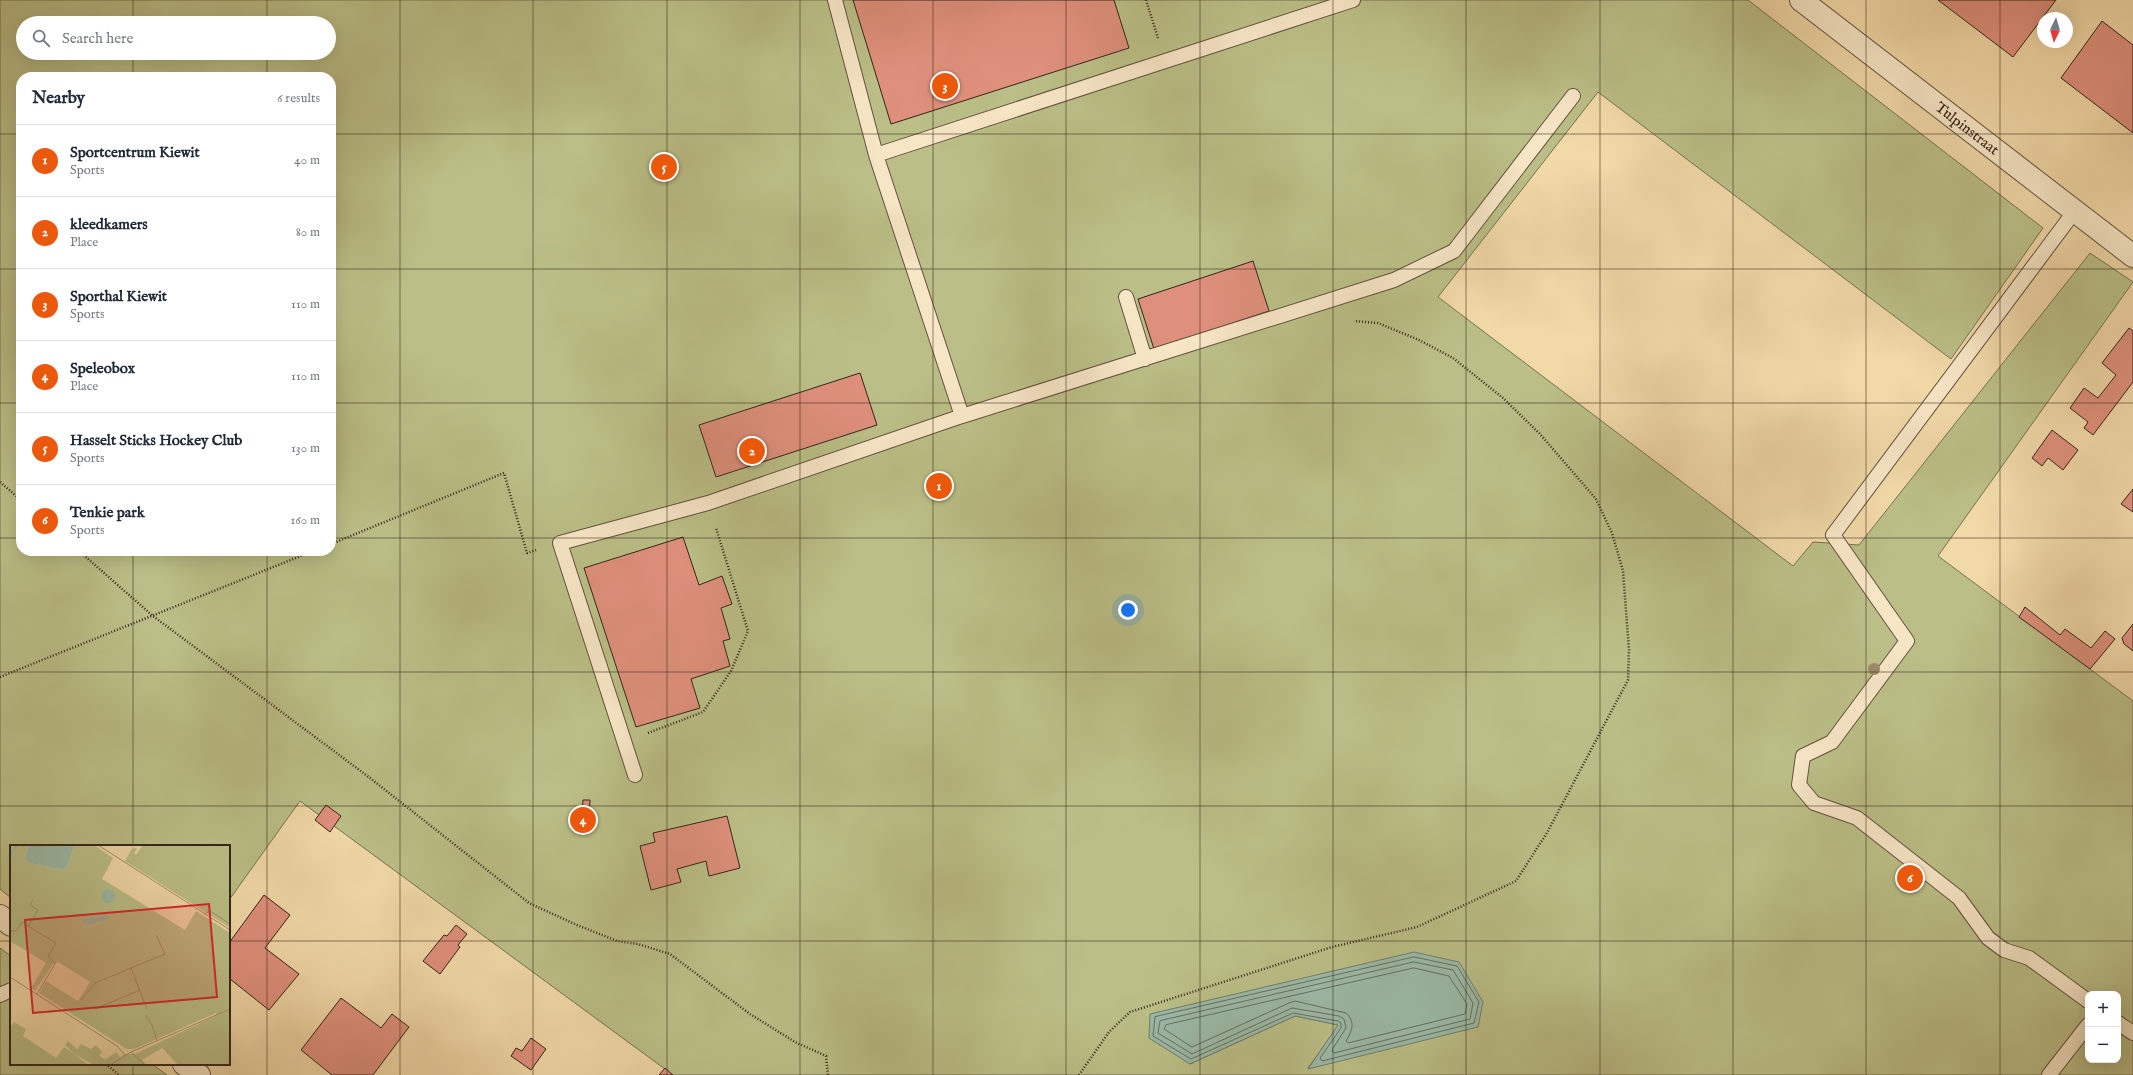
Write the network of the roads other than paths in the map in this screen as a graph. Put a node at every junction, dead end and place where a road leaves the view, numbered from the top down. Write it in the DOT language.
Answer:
graph roads {
  1 [pos="835,0"];
  2 [pos="1353,0"];
  3 [pos="1801,0"];
  4 [pos="1573,96"];
  5 [pos="876,155"];
  6 [pos="2074,212"];
  7 [pos="2133,256"];
  8 [pos="1126,297"];
  9 [pos="1145,358"];
  10 [pos="962,416"];
  11 [pos="635,775"];
  12 [pos="0,916"];
  13 [pos="10,924"];
  14 [pos="10,991"];
  15 [pos="0,996"];
  16 [pos="2085,999"];
  17 [pos="2121,1024"];
  18 [pos="2086,1027"];
  19 [pos="2133,1033"];
  20 [pos="185,1065"];
  21 [pos="199,1075"];
  22 [pos="2049,1075"];
  1 -- 5 [label="lane"];
  2 -- 5 [label="lane"];
  3 -- 6 [label="street, Tulpinstraat"];
  4 -- 9 [label="lane"];
  5 -- 10 [label="lane"];
  6 -- 7 [label="street, Tulpinstraat"];
  6 -- 16 [label="lane"];
  8 -- 9 [label="lane"];
  9 -- 10 [label="lane"];
  10 -- 11 [label="lane"];
  12 -- 13 [label="street"];
  14 -- 15 [label="lane"];
  17 -- 19 [label="lane"];
  18 -- 22 [label="lane"];
  20 -- 21 [label="street"];
}
